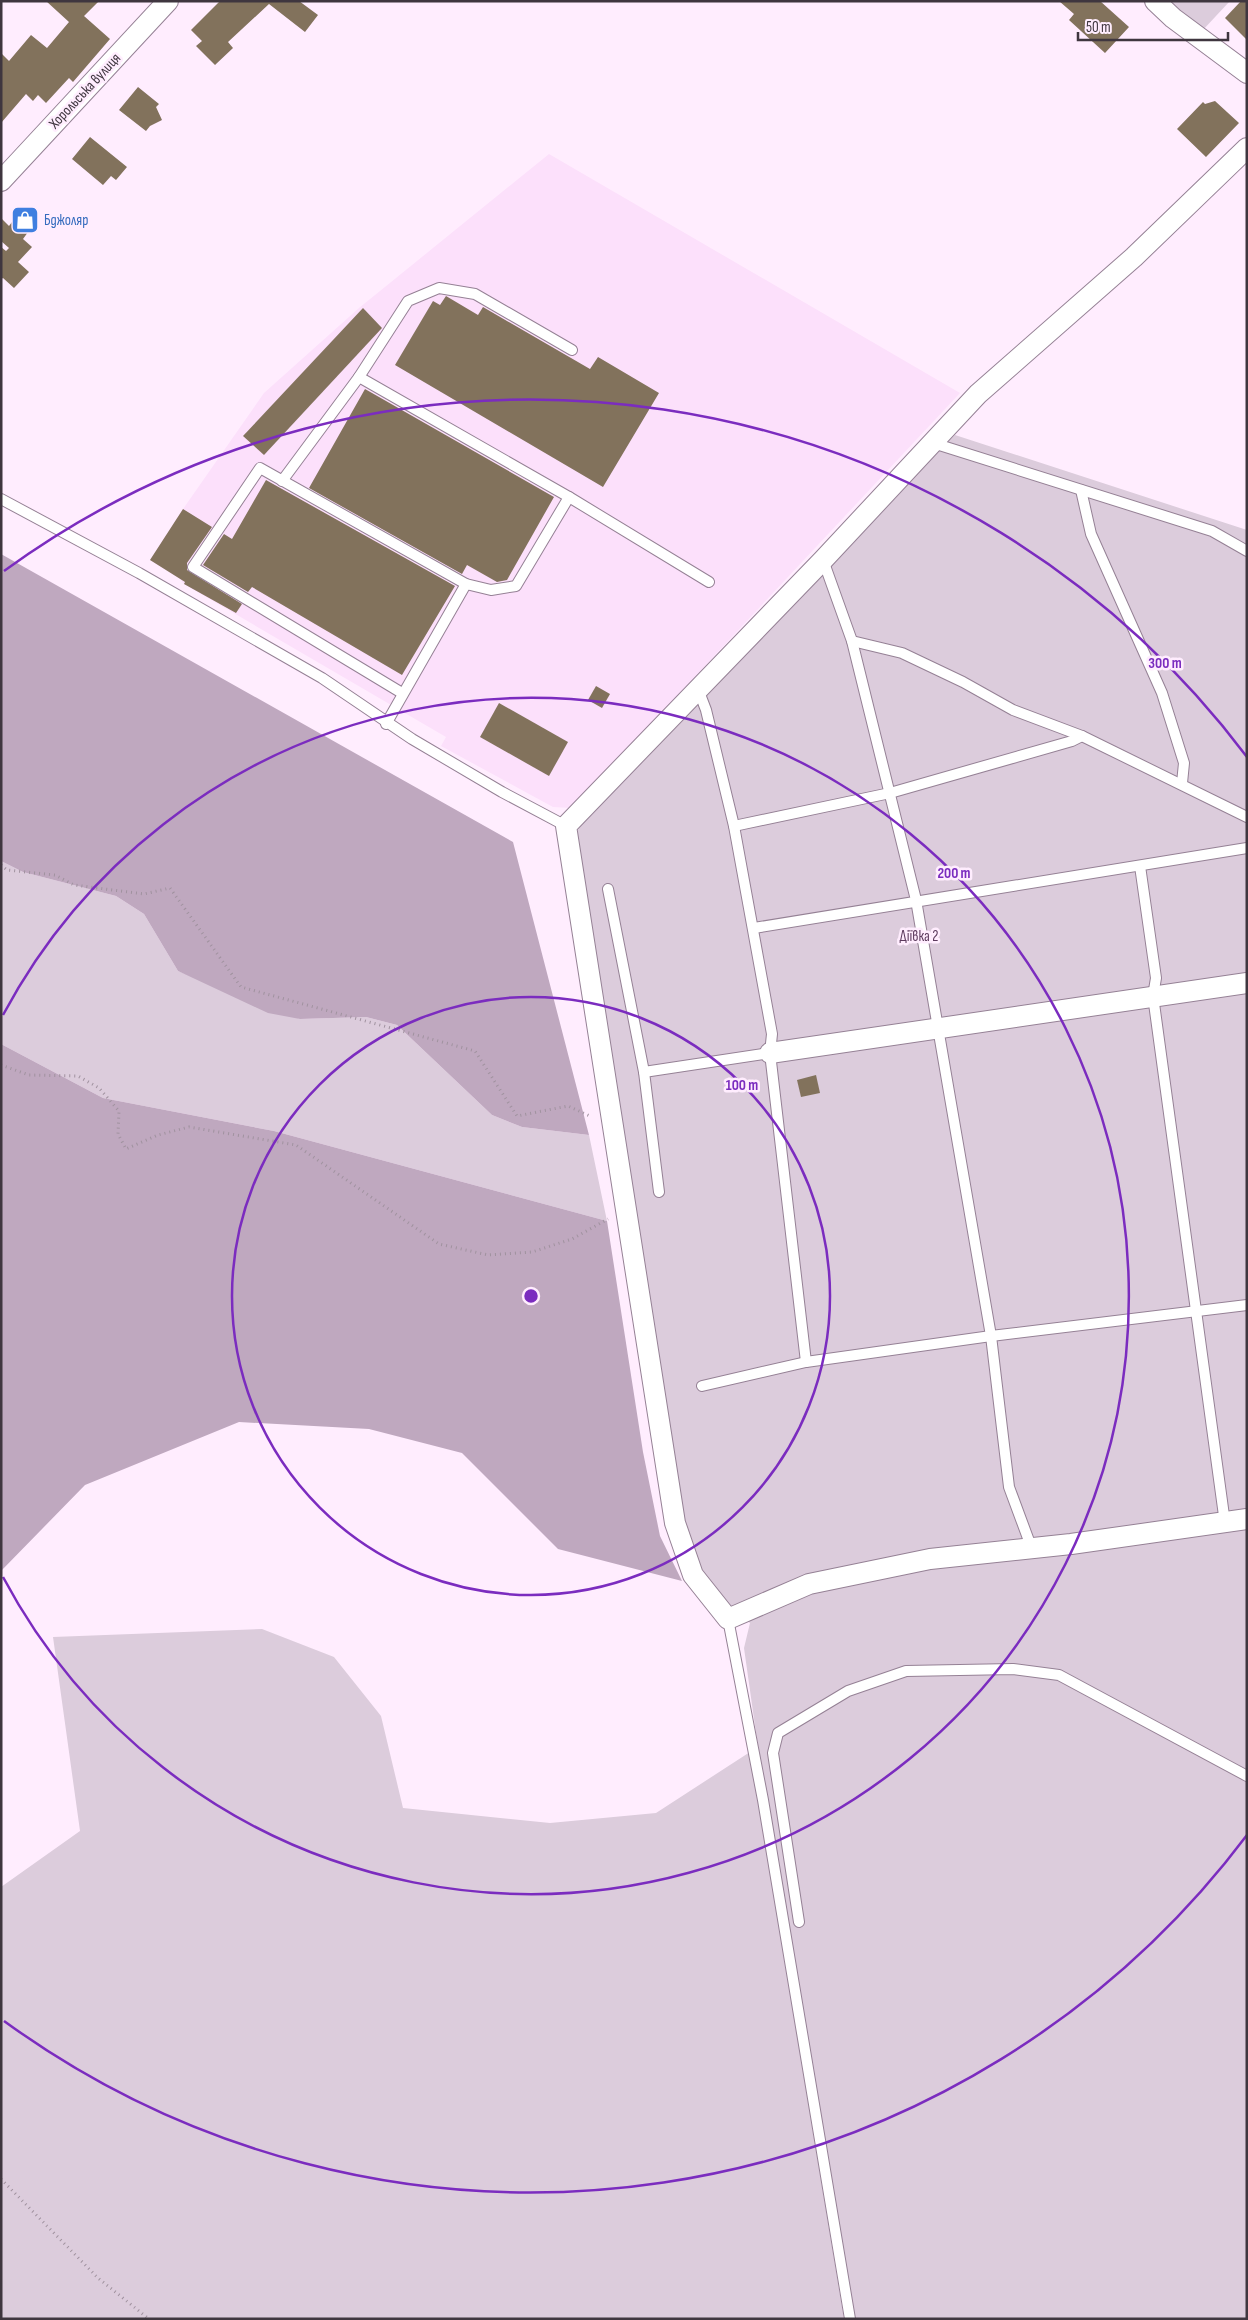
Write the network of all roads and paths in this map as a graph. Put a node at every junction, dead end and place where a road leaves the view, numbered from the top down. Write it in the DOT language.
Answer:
graph roads {
  1 [pos="168,1"];
  2 [pos="1156,1"];
  3 [pos="1247,73"];
  4 [pos="1247,148"];
  5 [pos="1,181"];
  6 [pos="572,350"];
  7 [pos="360,377"];
  8 [pos="933,443"];
  9 [pos="282,481"];
  10 [pos="1081,490"];
  11 [pos="569,497"];
  12 [pos="1,499"];
  13 [pos="1247,551"];
  14 [pos="822,560"];
  15 [pos="709,582"];
  16 [pos="466,584"];
  17 [pos="852,641"];
  18 [pos="698,689"];
  19 [pos="402,693"];
  20 [pos="386,724"];
  21 [pos="1082,736"];
  22 [pos="1182,783"];
  23 [pos="890,793"];
  24 [pos="1247,816"];
  25 [pos="566,826"];
  26 [pos="734,826"];
  27 [pos="1247,848"];
  28 [pos="1,865"];
  29 [pos="1140,866"];
  30 [pos="608,889"];
  31 [pos="916,900"];
  32 [pos="754,928"];
  33 [pos="1247,983"];
  34 [pos="1153,996"];
  35 [pos="938,1029"];
  36 [pos="770,1053"];
  37 [pos="1,1065"];
  38 [pos="644,1072"];
  39 [pos="614,1124"];
  40 [pos="659,1192"];
  41 [pos="626,1209"];
  42 [pos="1247,1305"];
  43 [pos="1197,1310"];
  44 [pos="991,1336"];
  45 [pos="806,1362"];
  46 [pos="702,1386"];
  47 [pos="1247,1519"];
  48 [pos="1225,1523"];
  49 [pos="1032,1548"];
  50 [pos="728,1619"];
  51 [pos="1247,1776"];
  52 [pos="799,1922"];
  53 [pos="1,2179"];
  54 [pos="149,2319"];
  55 [pos="850,2319"];
  1 -- 5 [label="street, Хорольська вулиця"];
  2 -- 3 [label="street"];
  4 -- 8 [label="street"];
  6 -- 7 [label="lane"];
  7 -- 9 [label="lane"];
  7 -- 11 [label="lane"];
  8 -- 10 [label="lane"];
  8 -- 14 [label="street"];
  9 -- 16 [label="lane"];
  9 -- 19 [label="lane"];
  10 -- 13 [label="lane"];
  10 -- 22 [label="lane"];
  11 -- 15 [label="lane"];
  11 -- 16 [label="lane"];
  12 -- 20 [label="lane"];
  14 -- 17 [label="lane"];
  14 -- 18 [label="street"];
  16 -- 19 [label="lane"];
  17 -- 21 [label="lane"];
  17 -- 23 [label="lane"];
  18 -- 25 [label="street"];
  18 -- 26 [label="lane"];
  19 -- 20 [label="lane"];
  20 -- 25 [label="lane"];
  21 -- 22 [label="lane"];
  21 -- 23 [label="lane"];
  22 -- 24 [label="lane"];
  23 -- 26 [label="lane"];
  23 -- 31 [label="lane"];
  25 -- 39 [label="street"];
  26 -- 32 [label="lane"];
  27 -- 29 [label="lane"];
  28 -- 39 [label="path"];
  29 -- 31 [label="lane"];
  29 -- 34 [label="lane"];
  30 -- 38 [label="lane"];
  31 -- 32 [label="lane"];
  31 -- 35 [label="lane"];
  32 -- 36 [label="lane"];
  33 -- 34 [label="street"];
  34 -- 35 [label="street"];
  34 -- 43 [label="lane"];
  35 -- 36 [label="street"];
  35 -- 44 [label="lane"];
  36 -- 38 [label="lane"];
  36 -- 45 [label="lane"];
  37 -- 41 [label="path"];
  38 -- 40 [label="lane"];
  39 -- 41 [label="street"];
  41 -- 50 [label="street"];
  42 -- 43 [label="lane"];
  43 -- 44 [label="lane"];
  43 -- 48 [label="lane"];
  44 -- 45 [label="lane"];
  44 -- 49 [label="lane"];
  45 -- 46 [label="lane"];
  47 -- 48 [label="street"];
  48 -- 49 [label="street"];
  49 -- 50 [label="street"];
  50 -- 55 [label="lane"];
  51 -- 52 [label="lane"];
  53 -- 54 [label="path"];
}
